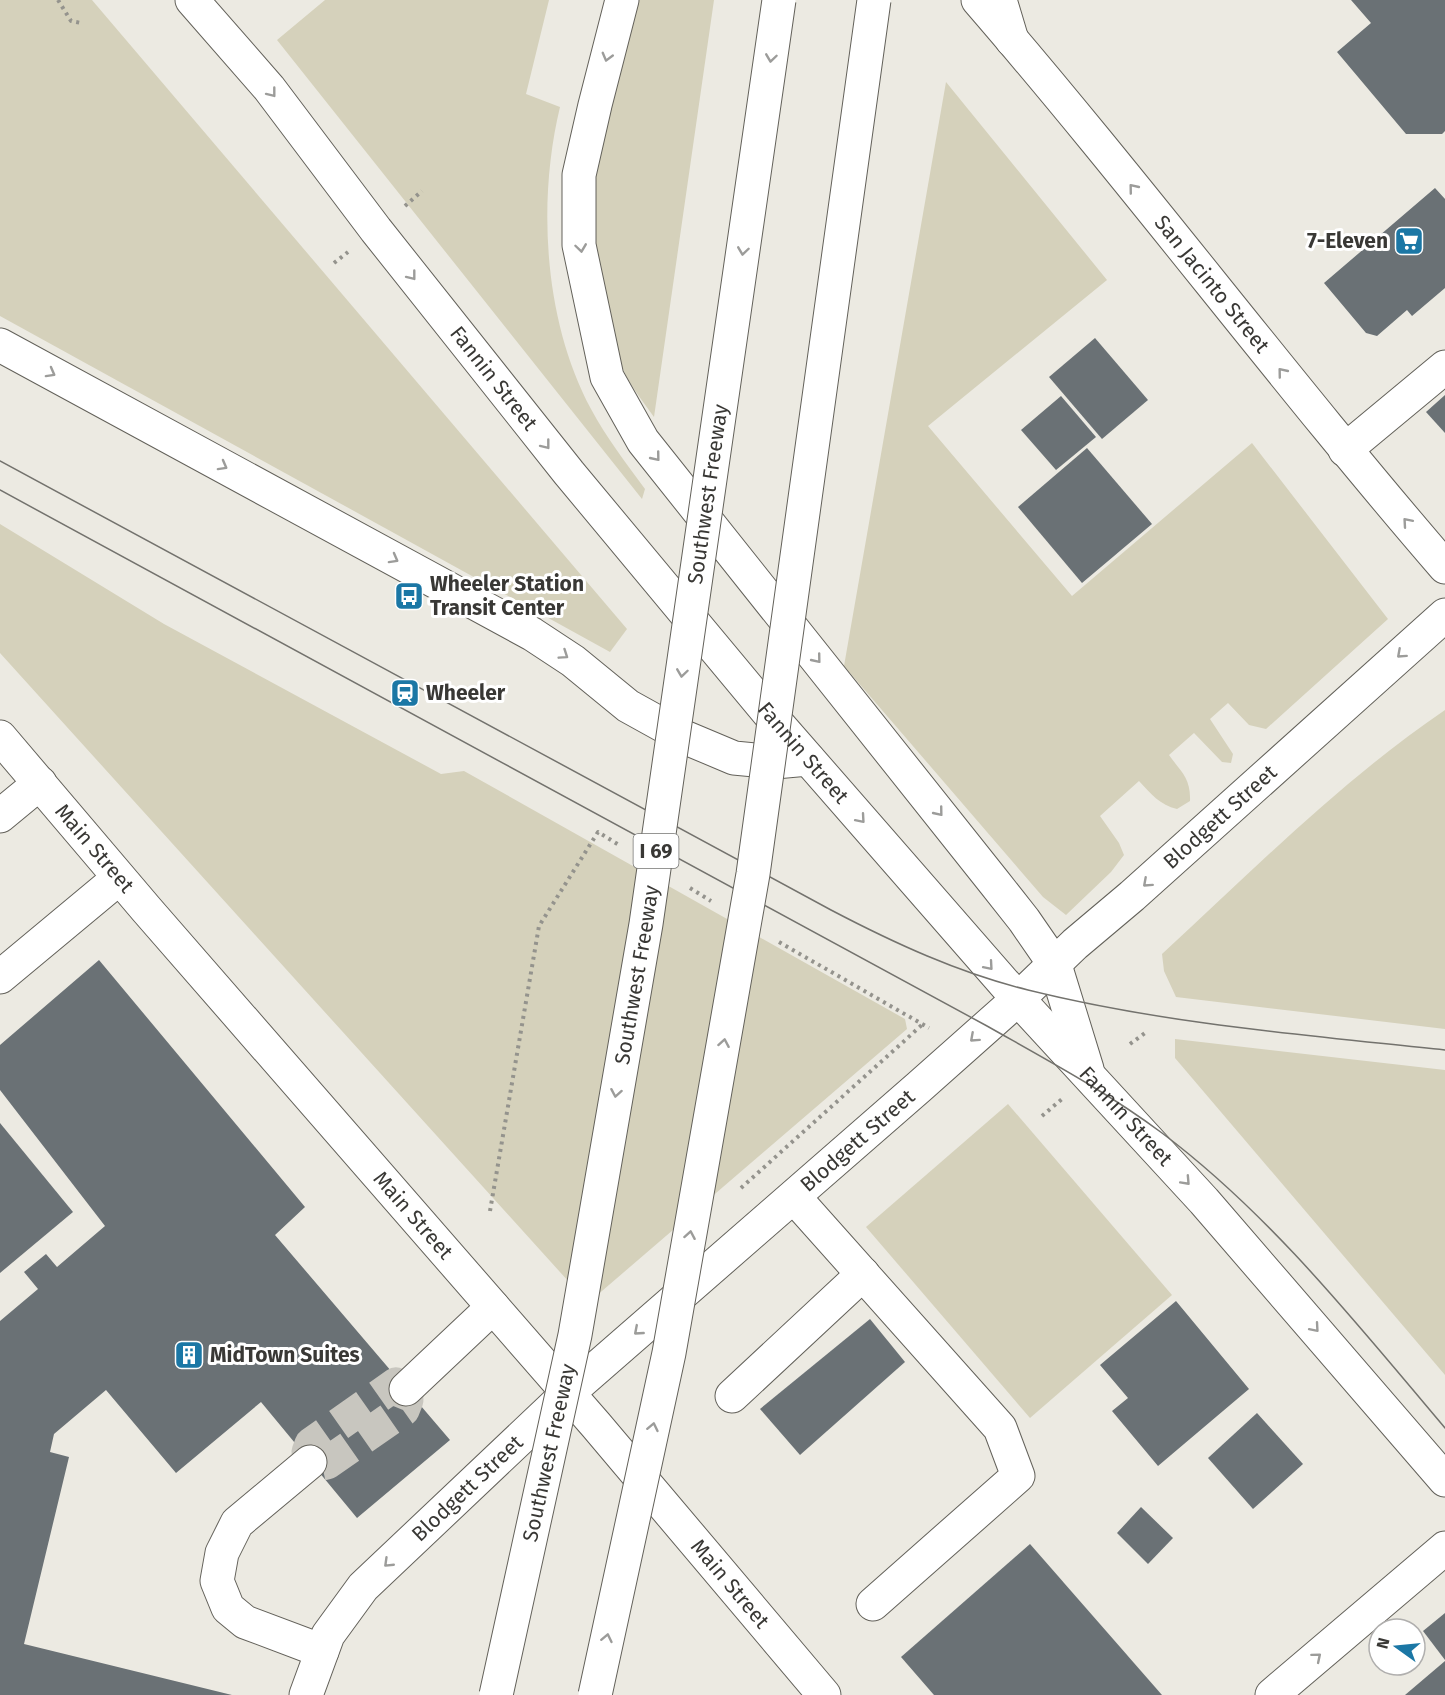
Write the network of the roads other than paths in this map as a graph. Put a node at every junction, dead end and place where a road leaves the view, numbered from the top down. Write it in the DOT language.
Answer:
graph roads {
  1 [pos="622,0"];
  2 [pos="779,0"];
  3 [pos="874,0"];
  4 [pos="978,0"];
  5 [pos="1000,0"];
  6 [pos="201,3"];
  7 [pos="1012,40"];
  8 [pos="0,345"];
  9 [pos="1445,367"];
  10 [pos="1345,450"];
  11 [pos="1445,567"];
  12 [pos="1445,615"];
  13 [pos="0,737"];
  14 [pos="808,759"];
  15 [pos="40,783"];
  16 [pos="0,816"];
  17 [pos="119,878"];
  18 [pos="1055,965"];
  19 [pos="0,977"];
  20 [pos="1018,999"];
  21 [pos="1090,1077"];
  22 [pos="794,1197"];
  23 [pos="862,1274"];
  24 [pos="493,1307"];
  25 [pos="406,1389"];
  26 [pos="568,1393"];
  27 [pos="732,1396"];
  28 [pos="310,1462"];
  29 [pos="1445,1480"];
  30 [pos="1445,1548"];
  31 [pos="873,1604"];
  32 [pos="322,1651"];
  33 [pos="306,1695"];
  34 [pos="496,1695"];
  35 [pos="595,1695"];
  36 [pos="825,1695"];
  37 [pos="1272,1695"];
  1 -- 18 [label="main road, one-way"];
  2 -- 34 [label="main road, Southwest Freeway / I 69, one-way, bridge"];
  35 -- 3 [label="main road, one-way, bridge"];
  4 -- 7 [label="main road, San Jacinto Street"];
  5 -- 7 [label="main road"];
  6 -- 14 [label="main road, Fannin Street, one-way"];
  10 -- 7 [label="main road, San Jacinto Street, one-way"];
  8 -- 14 [label="main road, one-way"];
  9 -- 10 [label="main road"];
  11 -- 10 [label="main road, San Jacinto Street, one-way"];
  12 -- 18 [label="main road, Blodgett Street, one-way"];
  13 -- 15 [label="main road, Main Street"];
  14 -- 20 [label="main road, Fannin Street, one-way"];
  15 -- 16 [label="main road"];
  15 -- 17 [label="main road, Main Street"];
  17 -- 19 [label="main road"];
  17 -- 24 [label="main road, Main Street"];
  18 -- 20 [label="main road, Blodgett Street"];
  18 -- 21 [label="main road"];
  20 -- 21 [label="main road, Fannin Street"];
  20 -- 22 [label="main road, Blodgett Street, one-way"];
  21 -- 29 [label="main road, Fannin Street, one-way"];
  22 -- 23 [label="main road"];
  22 -- 26 [label="main road, Blodgett Street, one-way"];
  23 -- 27 [label="main road"];
  23 -- 31 [label="main road"];
  24 -- 25 [label="main road"];
  24 -- 26 [label="main road, Main Street"];
  26 -- 32 [label="main road, Blodgett Street, one-way"];
  26 -- 36 [label="main road, Main Street"];
  28 -- 32 [label="main road"];
  37 -- 30 [label="main road, one-way"];
  32 -- 33 [label="main road, Blodgett Street"];
}
